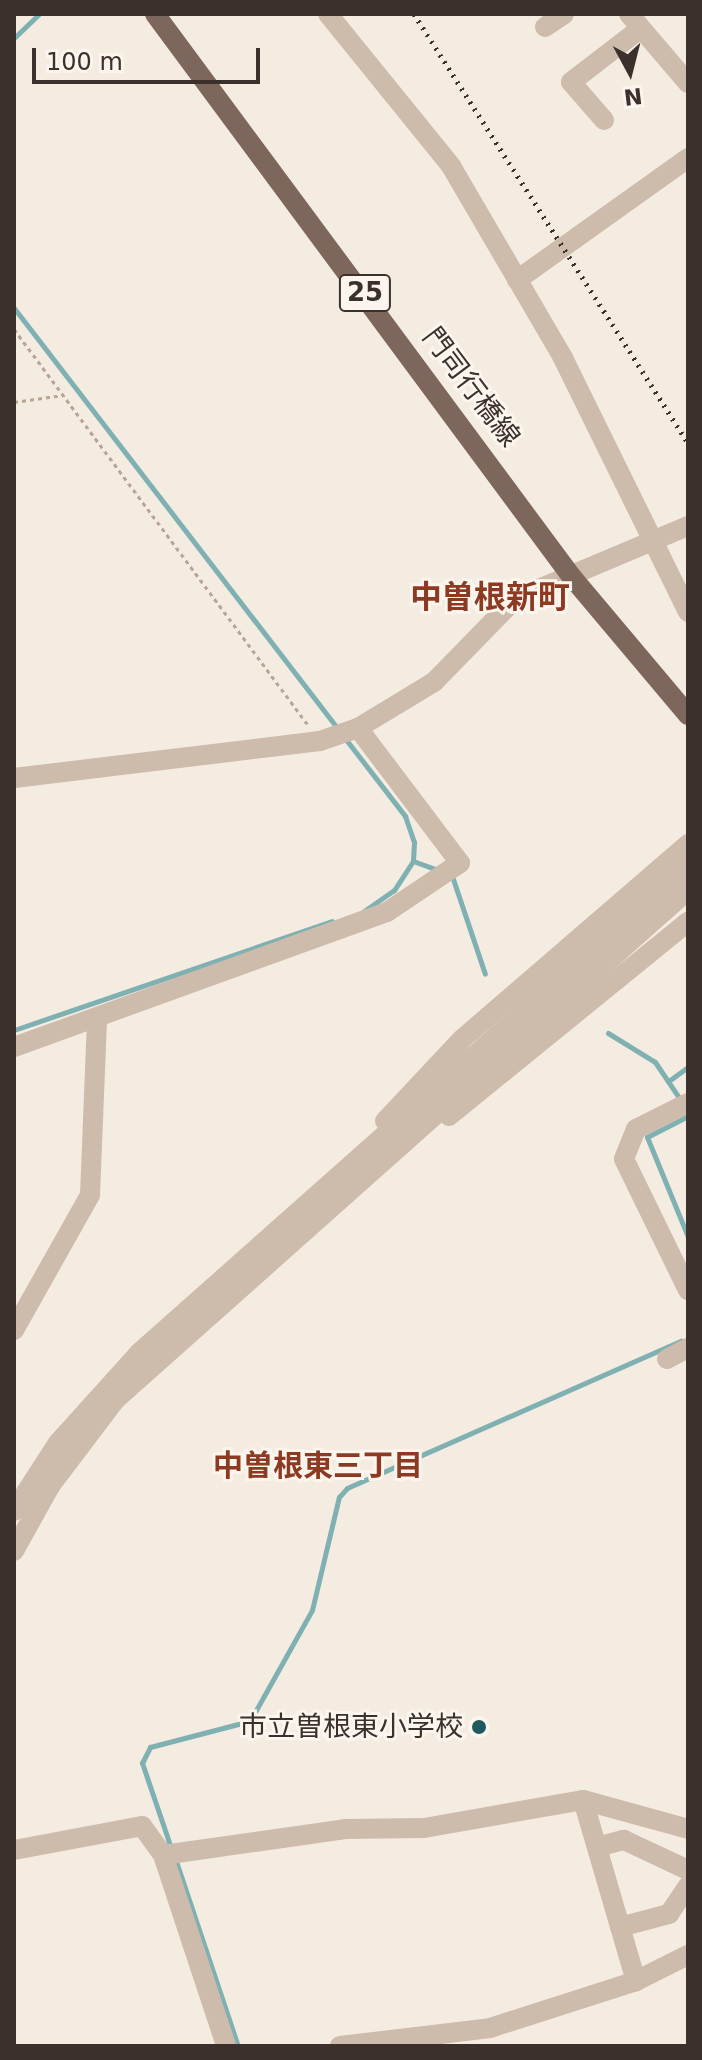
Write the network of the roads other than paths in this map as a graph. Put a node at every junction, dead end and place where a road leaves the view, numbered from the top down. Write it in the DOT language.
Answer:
graph roads {
  1 [pos="155,14"];
  2 [pos="328,14"];
  3 [pos="564,14"];
  4 [pos="635,21"];
  5 [pos="545,27"];
  6 [pos="688,83"];
  7 [pos="604,120"];
  8 [pos="688,158"];
  9 [pos="517,280"];
  10 [pos="688,526"];
  11 [pos="656,542"];
  12 [pos="571,576"];
  13 [pos="688,612"];
  14 [pos="688,715"];
  15 [pos="355,729"];
  16 [pos="14,778"];
  17 [pos="688,844"];
  18 [pos="688,866"];
  19 [pos="688,890"];
  20 [pos="688,922"];
  21 [pos="97,1017"];
  22 [pos="14,1047"];
  23 [pos="681,1106"];
  24 [pos="349,1177"];
  25 [pos="688,1290"];
  26 [pos="14,1330"];
  27 [pos="688,1348"];
  28 [pos="667,1359"];
  29 [pos="14,1511"];
  30 [pos="14,1551"];
  31 [pos="583,1800"];
  32 [pos="688,1829"];
  33 [pos="597,1847"];
  34 [pos="14,1850"];
  35 [pos="170,1854"];
  36 [pos="688,1870"];
  37 [pos="688,1886"];
  38 [pos="620,1927"];
  39 [pos="688,1955"];
  40 [pos="636,1981"];
  41 [pos="492,2037"];
  42 [pos="394,2045"];
  43 [pos="226,2046"];
  44 [pos="340,2046"];
  1 -- 12 [label="main road, 門司行橋線 / 25"];
  2 -- 9 [label="street"];
  3 -- 5 [label="street"];
  4 -- 6 [label="street"];
  4 -- 7 [label="street"];
  8 -- 9 [label="street"];
  9 -- 11 [label="street"];
  10 -- 11 [label="street"];
  11 -- 12 [label="street"];
  11 -- 13 [label="street"];
  12 -- 14 [label="main road, 門司行橋線 / 25"];
  12 -- 15 [label="street"];
  15 -- 16 [label="street"];
  15 -- 21 [label="street"];
  17 -- 24 [label="street"];
  18 -- 24 [label="street"];
  19 -- 24 [label="street"];
  20 -- 24 [label="street"];
  21 -- 22 [label="street"];
  21 -- 26 [label="street"];
  23 -- 25 [label="street"];
  24 -- 29 [label="street"];
  24 -- 30 [label="street"];
  27 -- 28 [label="street"];
  31 -- 32 [label="street"];
  31 -- 33 [label="street"];
  31 -- 35 [label="street"];
  33 -- 36 [label="street"];
  33 -- 38 [label="street"];
  34 -- 35 [label="street"];
  35 -- 43 [label="street"];
  37 -- 38 [label="street"];
  38 -- 40 [label="street"];
  39 -- 40 [label="street"];
  40 -- 41 [label="street"];
  41 -- 42 [label="street"];
  42 -- 44 [label="street"];
}
